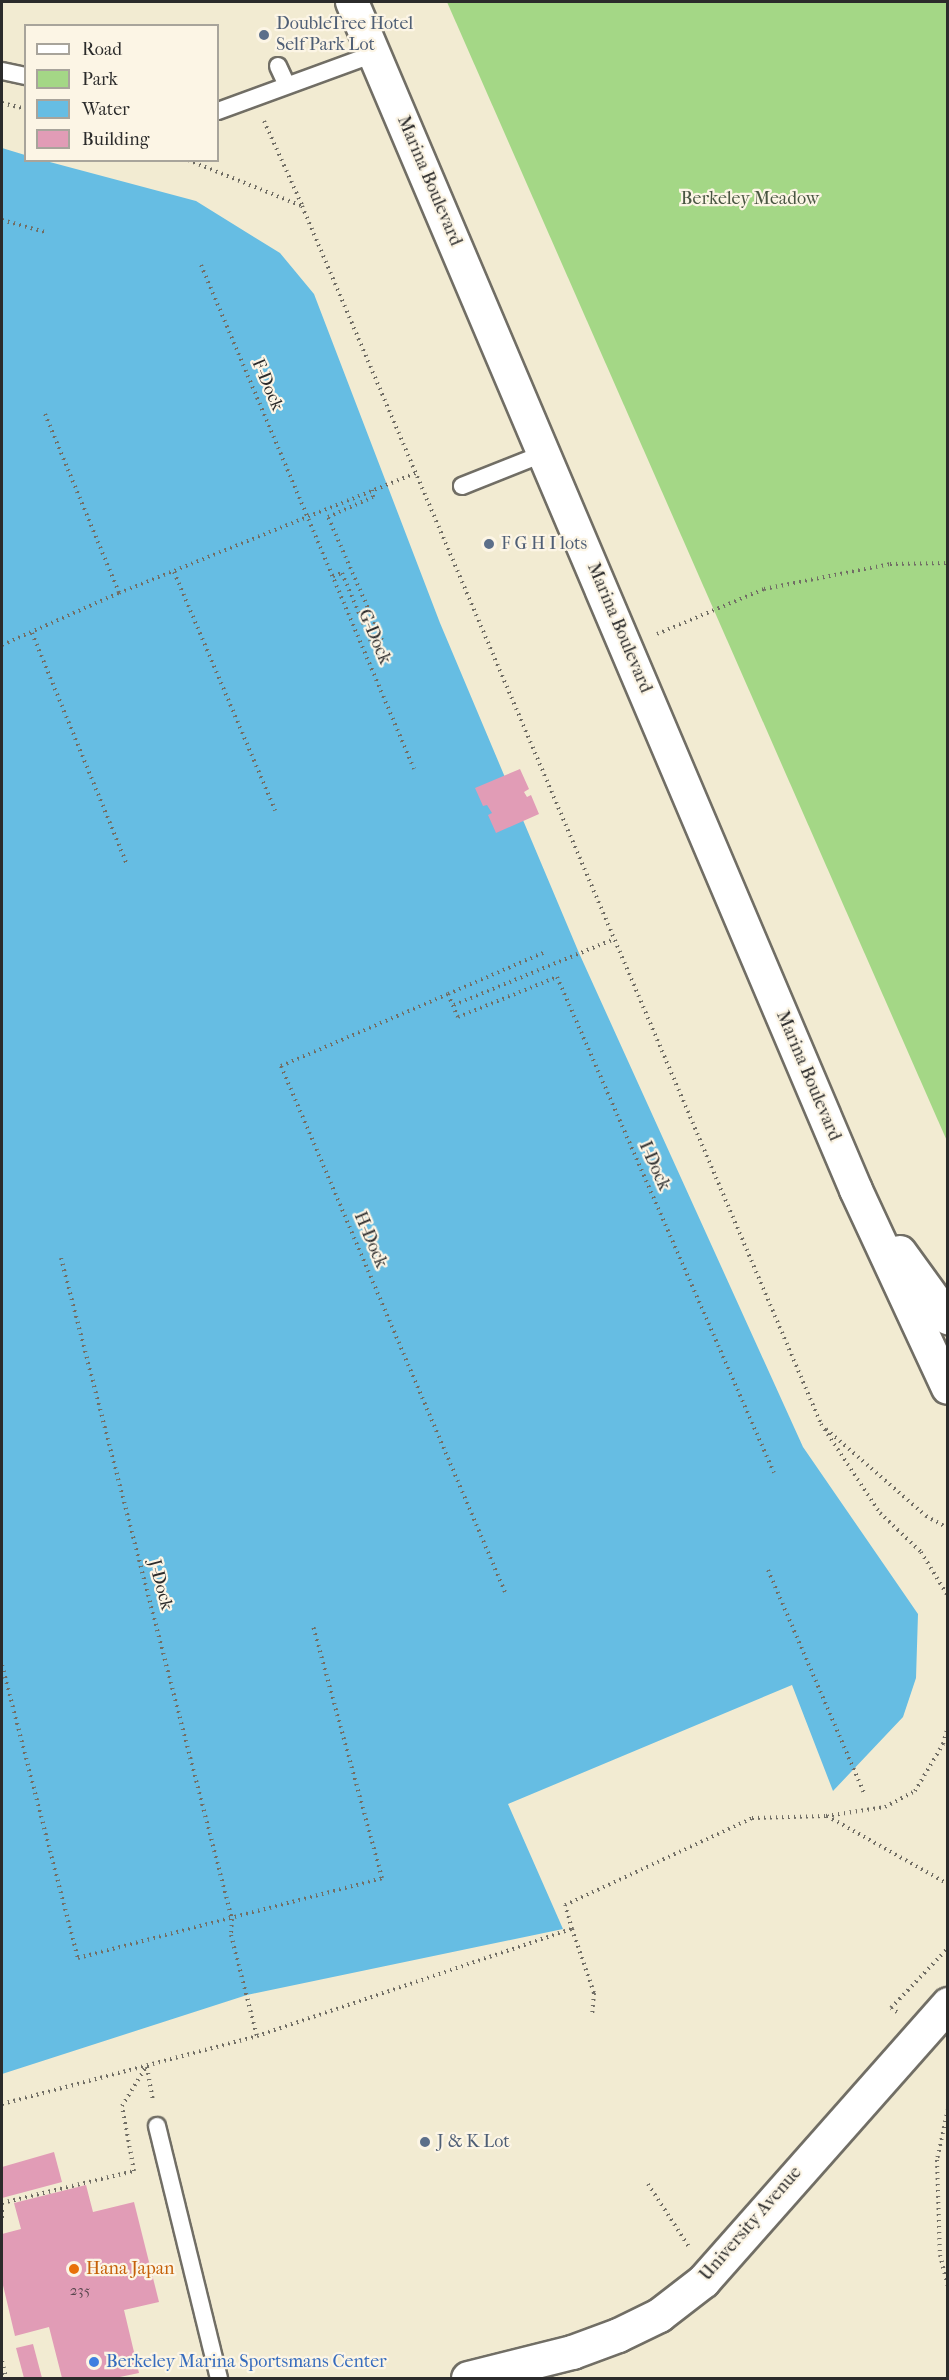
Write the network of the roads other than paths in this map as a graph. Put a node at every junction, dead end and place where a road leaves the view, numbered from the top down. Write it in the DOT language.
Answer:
graph roads {
  1 [pos="352,2"];
  2 [pos="374,54"];
  3 [pos="278,66"];
  4 [pos="2,71"];
  5 [pos="24,76"];
  6 [pos="287,85"];
  7 [pos="219,111"];
  8 [pos="544,453"];
  9 [pos="462,486"];
  10 [pos="856,1190"];
  11 [pos="948,1318"];
  12 [pos="948,1388"];
  13 [pos="948,2004"];
  14 [pos="157,2126"];
  15 [pos="219,2379"];
  16 [pos="468,2379"];
  1 -- 2 [label="street, Marina Boulevard"];
  2 -- 6 [label="lane"];
  2 -- 8 [label="street, Marina Boulevard"];
  3 -- 6 [label="lane"];
  4 -- 5 [label="lane"];
  6 -- 7 [label="lane"];
  8 -- 9 [label="lane"];
  8 -- 10 [label="street, Marina Boulevard"];
  10 -- 11 [label="street, Marina Boulevard"];
  10 -- 12 [label="street, Marina Boulevard"];
  13 -- 16 [label="street, University Avenue"];
  14 -- 15 [label="lane"];
}
